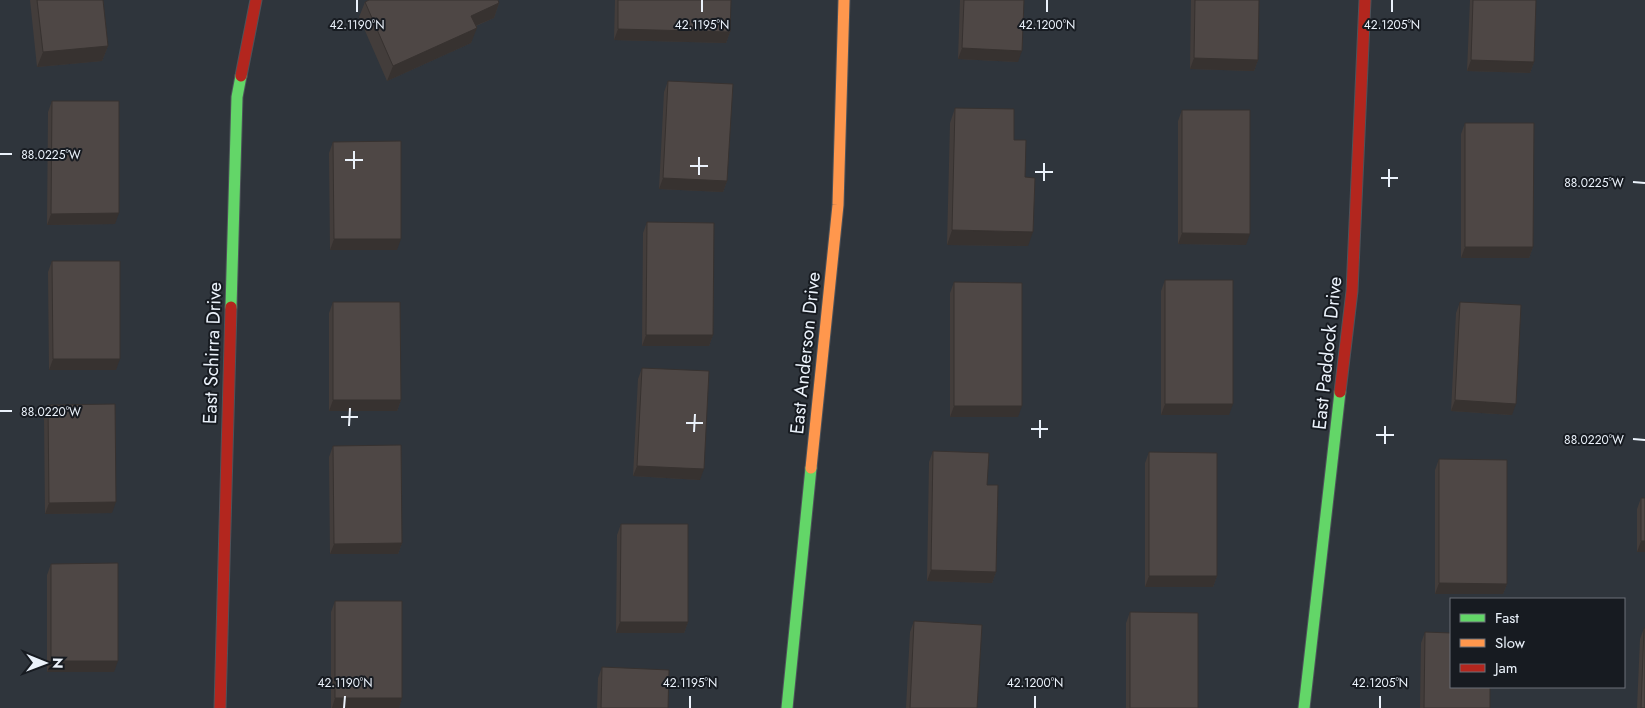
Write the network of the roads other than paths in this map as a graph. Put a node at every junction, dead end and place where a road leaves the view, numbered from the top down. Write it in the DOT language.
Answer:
graph roads {
  1 [pos="256,0"];
  2 [pos="844,0"];
  3 [pos="1365,0"];
  4 [pos="220,708"];
  5 [pos="787,708"];
  6 [pos="1304,708"];
  1 -- 4 [label="street, East Schirra Drive"];
  2 -- 5 [label="street, East Anderson Drive"];
  3 -- 6 [label="street, East Paddock Drive"];
}
